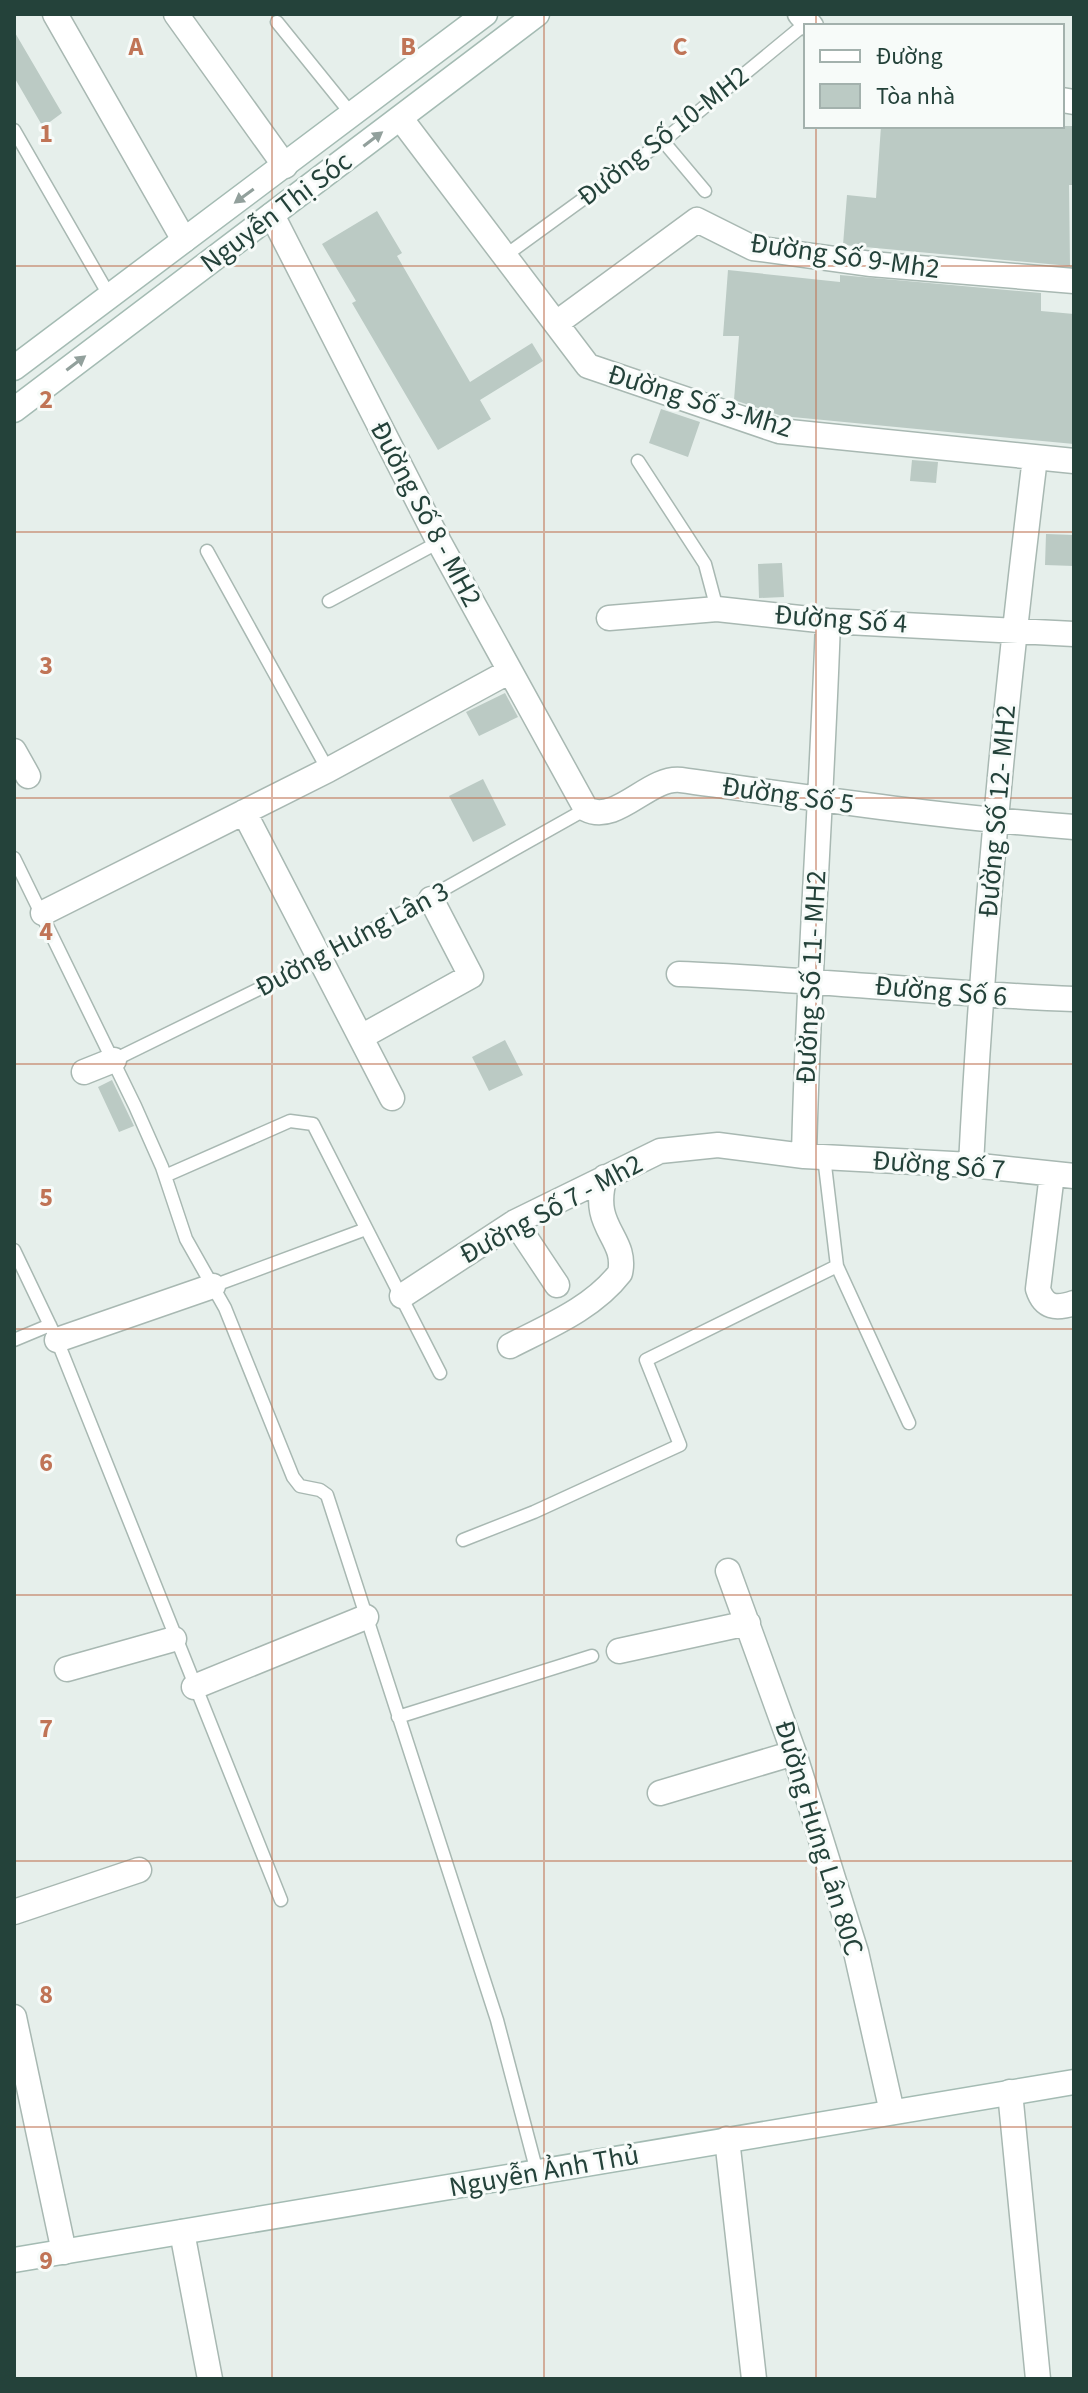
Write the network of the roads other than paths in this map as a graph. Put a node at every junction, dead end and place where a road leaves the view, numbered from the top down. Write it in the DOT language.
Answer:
graph roads {
  1 [pos="55,14"];
  2 [pos="176,14"];
  3 [pos="485,14"];
  4 [pos="537,14"];
  5 [pos="809,19"];
  6 [pos="277,22"];
  7 [pos="353,116"];
  8 [pos="401,119"];
  9 [pos="14,130"];
  10 [pos="663,141"];
  11 [pos="285,166"];
  12 [pos="705,191"];
  13 [pos="272,215"];
  14 [pos="184,240"];
  15 [pos="506,255"];
  16 [pos="1074,281"];
  17 [pos="109,295"];
  18 [pos="558,322"];
  19 [pos="14,368"];
  20 [pos="14,410"];
  21 [pos="1035,458"];
  22 [pos="638,461"];
  23 [pos="1074,461"];
  24 [pos="439,542"];
  25 [pos="207,551"];
  26 [pos="329,601"];
  27 [pos="717,609"];
  28 [pos="609,618"];
  29 [pos="828,621"];
  30 [pos="1013,630"];
  31 [pos="1074,634"];
  32 [pos="510,671"];
  33 [pos="14,751"];
  34 [pos="328,770"];
  35 [pos="28,776"];
  36 [pos="821,799"];
  37 [pos="586,809"];
  38 [pos="244,812"];
  39 [pos="998,821"];
  40 [pos="1074,827"];
  41 [pos="14,858"];
  42 [pos="431,899"];
  43 [pos="43,913"];
  44 [pos="320,959"];
  45 [pos="679,974"];
  46 [pos="808,979"];
  47 [pos="980,995"];
  48 [pos="1074,999"];
  49 [pos="361,1037"];
  50 [pos="114,1060"];
  51 [pos="84,1072"];
  52 [pos="392,1098"];
  53 [pos="814,1156"];
  54 [pos="971,1165"];
  55 [pos="1063,1175"];
  56 [pos="165,1176"];
  57 [pos="605,1177"];
  58 [pos="515,1222"];
  59 [pos="366,1229"];
  60 [pos="14,1250"];
  61 [pos="837,1266"];
  62 [pos="557,1285"];
  63 [pos="213,1286"];
  64 [pos="402,1296"];
  65 [pos="1074,1303"];
  66 [pos="54,1332"];
  67 [pos="14,1340"];
  68 [pos="510,1346"];
  69 [pos="440,1373"];
  70 [pos="909,1423"];
  71 [pos="463,1540"];
  72 [pos="728,1571"];
  73 [pos="366,1617"];
  74 [pos="748,1623"];
  75 [pos="174,1639"];
  76 [pos="619,1651"];
  77 [pos="592,1656"];
  78 [pos="67,1669"];
  79 [pos="194,1687"];
  80 [pos="398,1717"];
  81 [pos="794,1753"];
  82 [pos="660,1793"];
  83 [pos="139,1870"];
  84 [pos="281,1900"];
  85 [pos="14,1912"];
  86 [pos="14,2017"];
  87 [pos="1074,2082"];
  88 [pos="1010,2092"];
  89 [pos="892,2112"];
  90 [pos="727,2139"];
  91 [pos="537,2172"];
  92 [pos="182,2232"];
  93 [pos="64,2252"];
  94 [pos="14,2260"];
  95 [pos="210,2379"];
  96 [pos="754,2379"];
  97 [pos="1038,2379"];
  1 -- 14 [label="street"];
  2 -- 11 [label="street"];
  3 -- 7 [label="street, Nguyễn Thị Sóc"];
  4 -- 8 [label="street, Nguyễn Thị Sóc"];
  5 -- 10 [label="lane, Đường Số 10-MH2"];
  6 -- 7 [label="lane"];
  7 -- 11 [label="street, Nguyễn Thị Sóc"];
  13 -- 8 [label="street, Nguyễn Thị Sóc, one-way"];
  8 -- 15 [label="street, Đường Số 3-Mh2"];
  9 -- 17 [label="lane"];
  10 -- 12 [label="lane"];
  10 -- 15 [label="lane, Đường Số 10-MH2"];
  11 -- 14 [label="street, Nguyễn Thị Sóc, one-way"];
  20 -- 13 [label="street, Nguyễn Thị Sóc, one-way"];
  13 -- 24 [label="street, Đường Số 8 - MH2"];
  14 -- 17 [label="street, Nguyễn Thị Sóc"];
  15 -- 18 [label="street, Đường Số 3-Mh2"];
  16 -- 18 [label="street, Đường Số 9-Mh2"];
  17 -- 19 [label="street, Nguyễn Thị Sóc"];
  18 -- 21 [label="street, Đường Số 3-Mh2"];
  21 -- 23 [label="street, Đường Số 3-Mh2"];
  21 -- 30 [label="street, Đường Số 12- MH2"];
  22 -- 27 [label="lane"];
  24 -- 26 [label="lane"];
  24 -- 32 [label="street, Đường Số 8 - MH2"];
  25 -- 34 [label="lane"];
  27 -- 28 [label="street, Đường Số 4"];
  27 -- 29 [label="street, Đường Số 4"];
  29 -- 30 [label="street, Đường Số 4"];
  29 -- 36 [label="street"];
  30 -- 31 [label="street, Đường Số 4"];
  30 -- 39 [label="street, Đường Số 12- MH2"];
  32 -- 34 [label="street"];
  32 -- 37 [label="street, Đường Số 8 - MH2"];
  33 -- 35 [label="street"];
  34 -- 38 [label="street"];
  36 -- 37 [label="street, Đường Số 5"];
  36 -- 39 [label="street, Đường Số 5"];
  36 -- 46 [label="street, Đường Số 11- MH2"];
  37 -- 42 [label="lane, Đường Hưng Lân 3"];
  38 -- 43 [label="street"];
  38 -- 44 [label="street"];
  39 -- 40 [label="street, Đường Số 5"];
  39 -- 47 [label="street, Đường Số 12- MH2"];
  41 -- 43 [label="lane"];
  42 -- 44 [label="lane, Đường Hưng Lân 3"];
  42 -- 49 [label="street"];
  43 -- 50 [label="lane"];
  44 -- 49 [label="street"];
  44 -- 50 [label="lane, Đường Hưng Lân 3"];
  45 -- 46 [label="street, Đường Số 6"];
  46 -- 47 [label="street, Đường Số 6"];
  46 -- 53 [label="street, Đường Số 11- MH2"];
  47 -- 48 [label="street, Đường Số 6"];
  47 -- 54 [label="street, Đường Số 12- MH2"];
  49 -- 52 [label="street"];
  50 -- 51 [label="street"];
  50 -- 56 [label="lane"];
  53 -- 54 [label="street, Đường Số 7"];
  53 -- 57 [label="street, Đường Số 7 - Mh2"];
  53 -- 61 [label="lane"];
  54 -- 55 [label="street, Đường Số 7"];
  55 -- 65 [label="street"];
  56 -- 59 [label="lane"];
  56 -- 63 [label="lane"];
  57 -- 58 [label="street, Đường Số 7 - Mh2"];
  57 -- 68 [label="street"];
  58 -- 62 [label="street"];
  58 -- 64 [label="street, Đường Số 7 - Mh2"];
  59 -- 63 [label="lane"];
  59 -- 64 [label="lane"];
  60 -- 66 [label="lane"];
  61 -- 70 [label="lane"];
  61 -- 71 [label="lane"];
  63 -- 66 [label="street"];
  63 -- 73 [label="lane"];
  64 -- 69 [label="lane"];
  66 -- 67 [label="lane"];
  66 -- 75 [label="lane"];
  72 -- 74 [label="street, Đường Hưng Lân 80C"];
  73 -- 79 [label="street"];
  73 -- 80 [label="lane"];
  74 -- 76 [label="street"];
  74 -- 81 [label="street, Đường Hưng Lân 80C"];
  75 -- 78 [label="street"];
  75 -- 79 [label="lane"];
  77 -- 80 [label="lane"];
  79 -- 84 [label="lane"];
  80 -- 91 [label="lane"];
  81 -- 82 [label="street"];
  81 -- 89 [label="street, Đường Hưng Lân 80C"];
  83 -- 85 [label="street"];
  86 -- 93 [label="street"];
  87 -- 88 [label="street, Nguyễn Ảnh Thủ"];
  88 -- 89 [label="street, Nguyễn Ảnh Thủ"];
  88 -- 97 [label="street"];
  89 -- 90 [label="street, Nguyễn Ảnh Thủ"];
  90 -- 91 [label="street, Nguyễn Ảnh Thủ"];
  90 -- 96 [label="street"];
  91 -- 92 [label="street, Nguyễn Ảnh Thủ"];
  92 -- 93 [label="street, Nguyễn Ảnh Thủ"];
  92 -- 95 [label="street"];
  93 -- 94 [label="street, Nguyễn Ảnh Thủ"];
}
